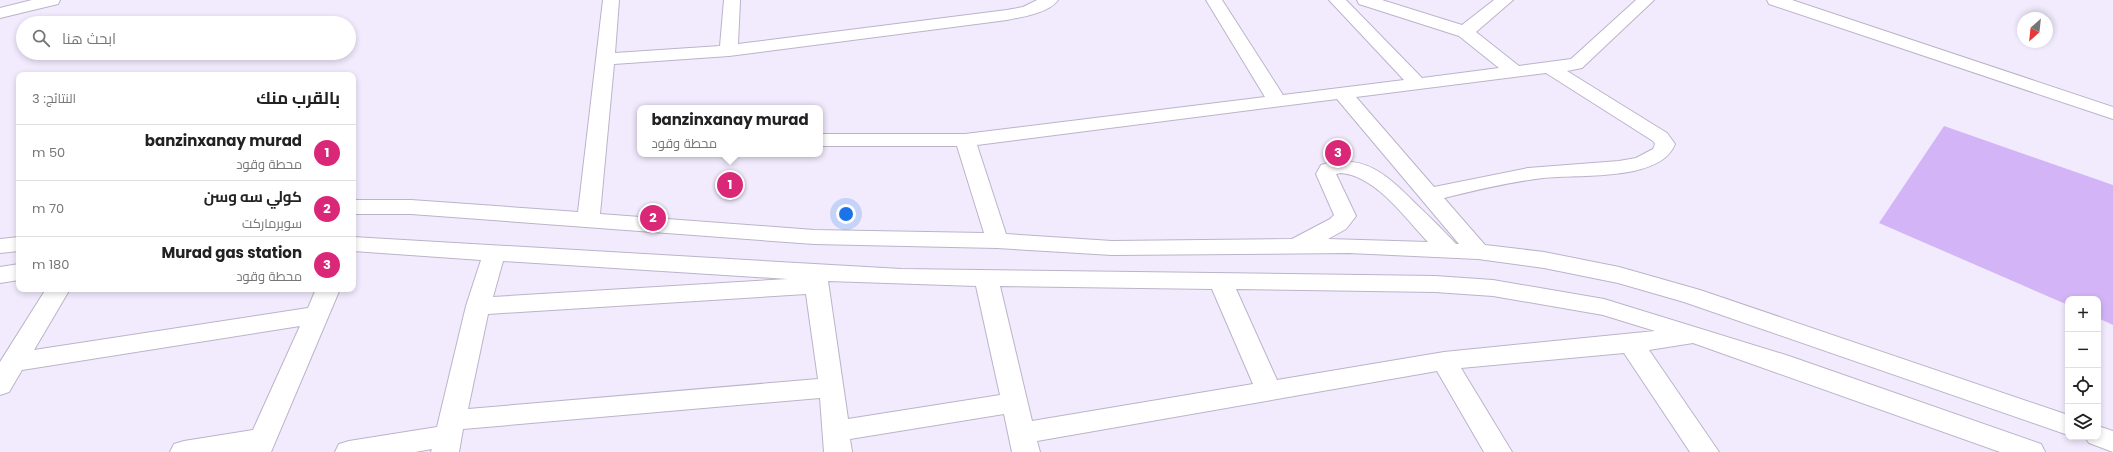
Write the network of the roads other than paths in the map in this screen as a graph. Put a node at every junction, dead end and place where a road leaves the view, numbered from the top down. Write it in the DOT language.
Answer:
graph roads {
  1 [pos="52,0"];
  2 [pos="611,0"];
  3 [pos="732,0"];
  4 [pos="1050,0"];
  5 [pos="1214,0"];
  6 [pos="1337,0"];
  7 [pos="1365,0"];
  8 [pos="1505,0"];
  9 [pos="1646,0"];
  10 [pos="1775,0"];
  11 [pos="0,13"];
  12 [pos="1465,32"];
  13 [pos="729,51"];
  14 [pos="605,59"];
  15 [pos="1549,67"];
  16 [pos="1514,72"];
  17 [pos="1417,83"];
  18 [pos="1341,92"];
  19 [pos="1277,100"];
  20 [pos="2113,113"];
  21 [pos="823,140"];
  22 [pos="966,140"];
  23 [pos="1429,195"];
  24 [pos="356,207"];
  25 [pos="588,221"];
  26 [pos="997,241"];
  27 [pos="16,244"];
  28 [pos="356,244"];
  29 [pos="0,246"];
  30 [pos="1296,247"];
  31 [pos="1112,248"];
  32 [pos="1450,251"];
  33 [pos="1478,252"];
  34 [pos="494,253"];
  35 [pos="16,272"];
  36 [pos="0,275"];
  37 [pos="986,278"];
  38 [pos="816,279"];
  39 [pos="1120,281"];
  40 [pos="1221,282"];
  41 [pos="56,292"];
  42 [pos="326,292"];
  43 [pos="478,306"];
  44 [pos="315,315"];
  45 [pos="1696,335"];
  46 [pos="1632,343"];
  47 [pos="1444,361"];
  48 [pos="4,378"];
  49 [pos="832,387"];
  50 [pos="1269,391"];
  51 [pos="1013,403"];
  52 [pos="2065,424"];
  53 [pos="449,436"];
  54 [pos="2101,437"];
  55 [pos="837,442"];
  56 [pos="1024,442"];
  57 [pos="2113,442"];
  58 [pos="260,446"];
  59 [pos="2019,450"];
  60 [pos="184,452"];
  61 [pos="349,452"];
  62 [pos="1498,452"];
  63 [pos="1705,452"];
  1 -- 11 [label="street"];
  2 -- 14 [label="street"];
  3 -- 13 [label="street"];
  4 -- 13 [label="street"];
  5 -- 19 [label="street"];
  6 -- 17 [label="street"];
  7 -- 12 [label="street"];
  8 -- 12 [label="street"];
  9 -- 15 [label="street"];
  10 -- 20 [label="street"];
  12 -- 16 [label="street"];
  13 -- 14 [label="street"];
  14 -- 25 [label="street"];
  15 -- 16 [label="street"];
  15 -- 23 [label="street"];
  16 -- 17 [label="street"];
  17 -- 18 [label="street"];
  18 -- 19 [label="street"];
  18 -- 23 [label="street"];
  19 -- 22 [label="street"];
  21 -- 22 [label="street"];
  22 -- 26 [label="street"];
  23 -- 33 [label="street"];
  24 -- 25 [label="street"];
  25 -- 26 [label="street"];
  26 -- 31 [label="street"];
  27 -- 29 [label="street"];
  28 -- 34 [label="street"];
  30 -- 31 [label="street"];
  30 -- 32 [label="street"];
  30 -- 32 [label="street"];
  31 -- 39 [label="street"];
  32 -- 33 [label="street"];
  33 -- 52 [label="street"];
  34 -- 38 [label="street"];
  34 -- 43 [label="street"];
  35 -- 36 [label="street"];
  37 -- 38 [label="street"];
  37 -- 39 [label="street"];
  37 -- 51 [label="street"];
  38 -- 43 [label="street"];
  38 -- 49 [label="street"];
  39 -- 40 [label="street"];
  40 -- 45 [label="street"];
  40 -- 50 [label="street"];
  41 -- 48 [label="street"];
  42 -- 44 [label="street"];
  43 -- 53 [label="street"];
  44 -- 48 [label="street"];
  44 -- 58 [label="street"];
  45 -- 46 [label="street"];
  45 -- 59 [label="street"];
  46 -- 47 [label="street"];
  46 -- 63 [label="street"];
  47 -- 50 [label="street"];
  47 -- 62 [label="street"];
  49 -- 53 [label="street"];
  49 -- 55 [label="street"];
  50 -- 56 [label="street"];
  51 -- 55 [label="street"];
  51 -- 56 [label="street"];
  53 -- 61 [label="street"];
  54 -- 57 [label="street"];
  58 -- 60 [label="street"];
}
